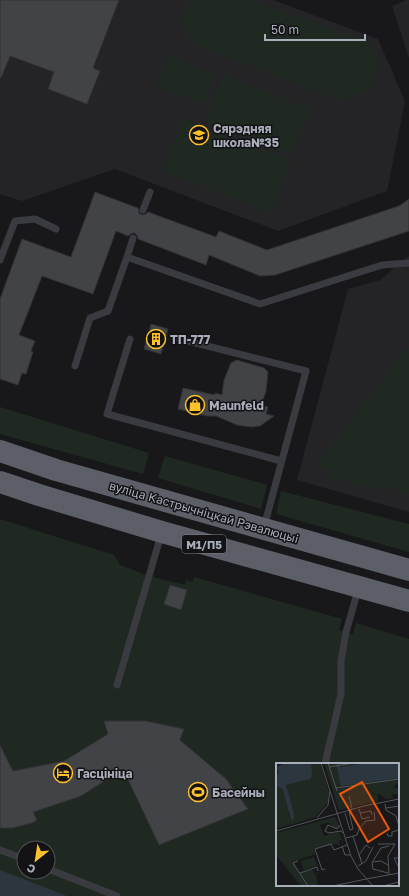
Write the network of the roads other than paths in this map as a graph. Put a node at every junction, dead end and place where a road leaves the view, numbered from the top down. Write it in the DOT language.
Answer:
graph roads {
  1 [pos="150,192"];
  2 [pos="143,210"];
  3 [pos="56,229"];
  4 [pos="133,238"];
  5 [pos="127,257"];
  6 [pos="0,260"];
  7 [pos="409,263"];
  8 [pos="176,338"];
  9 [pos="130,339"];
  10 [pos="75,366"];
  11 [pos="0,451"];
  12 [pos="281,461"];
  13 [pos="0,482"];
  14 [pos="264,529"];
  15 [pos="162,532"];
  16 [pos="409,570"];
  17 [pos="359,588"];
  18 [pos="409,601"];
  19 [pos="117,685"];
  20 [pos="325,763"];
  21 [pos="0,850"];
  22 [pos="16,856"];
  23 [pos="56,872"];
  24 [pos="117,896"];
  1 -- 2 [label="lane"];
  3 -- 6 [label="lane"];
  4 -- 5 [label="lane"];
  5 -- 7 [label="lane"];
  5 -- 10 [label="lane"];
  8 -- 12 [label="lane"];
  9 -- 12 [label="lane"];
  11 -- 14 [label="highway, вуліца Кастрычніцкай Рэвалюцыі / М1/П5"];
  12 -- 14 [label="lane"];
  13 -- 15 [label="highway, М1/П5"];
  14 -- 16 [label="highway, вуліца Кастрычніцкай Рэвалюцыі / М1/П5"];
  15 -- 17 [label="highway, М1/П5"];
  15 -- 19 [label="lane"];
  17 -- 18 [label="highway, М1/П5"];
  17 -- 20 [label="lane"];
  21 -- 22 [label="lane"];
  23 -- 24 [label="lane"];
}
